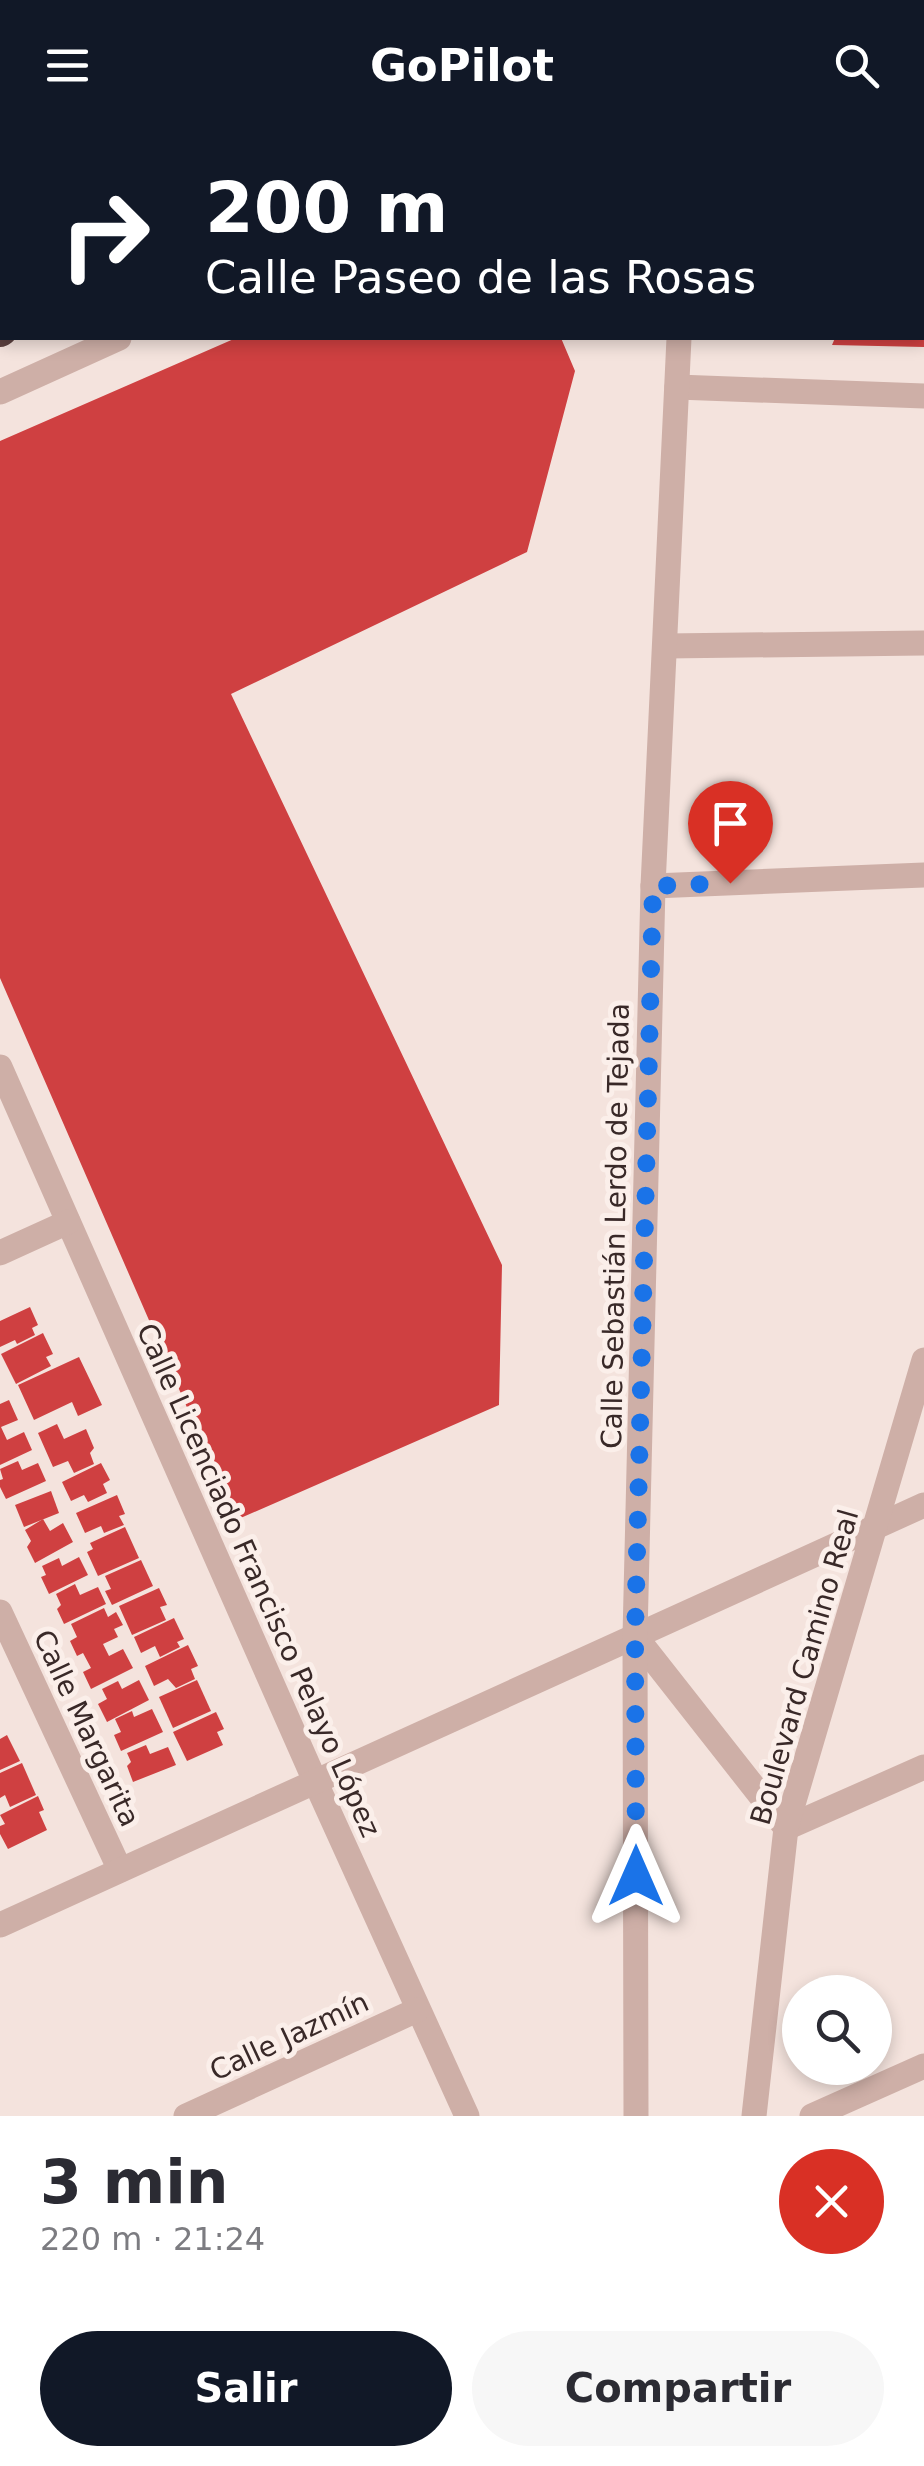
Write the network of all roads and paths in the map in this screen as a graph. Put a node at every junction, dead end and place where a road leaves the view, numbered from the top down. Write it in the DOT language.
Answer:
graph roads {
  1 [pos="115,340"];
  2 [pos="679,340"];
  3 [pos="677,388"];
  4 [pos="0,392"];
  5 [pos="924,396"];
  6 [pos="924,643"];
  7 [pos="666,646"];
  8 [pos="924,875"];
  9 [pos="653,886"];
  10 [pos="0,1066"];
  11 [pos="68,1222"];
  12 [pos="0,1253"];
  13 [pos="924,1360"];
  14 [pos="924,1505"];
  15 [pos="874,1527"];
  16 [pos="0,1612"];
  17 [pos="635,1636"];
  18 [pos="924,1767"];
  19 [pos="316,1782"];
  20 [pos="786,1828"];
  21 [pos="120,1870"];
  22 [pos="0,1924"];
  23 [pos="417,2010"];
  24 [pos="924,2066"];
  25 [pos="186,2116"];
  26 [pos="466,2116"];
  27 [pos="636,2116"];
  28 [pos="754,2116"];
  29 [pos="812,2116"];
  1 -- 4 [label="street"];
  2 -- 3 [label="street, Calle Sebastián Lerdo de Tejada"];
  3 -- 5 [label="street"];
  3 -- 7 [label="street, Calle Sebastián Lerdo de Tejada"];
  6 -- 7 [label="street"];
  7 -- 9 [label="street, Calle Sebastián Lerdo de Tejada"];
  8 -- 9 [label="street"];
  9 -- 17 [label="street, Calle Sebastián Lerdo de Tejada"];
  10 -- 11 [label="street, Calle Licenciado Francisco Pelayo López"];
  11 -- 12 [label="street"];
  11 -- 19 [label="street, Calle Licenciado Francisco Pelayo López"];
  13 -- 15 [label="street, Boulevard Camino Real"];
  14 -- 15 [label="street"];
  15 -- 17 [label="street"];
  15 -- 20 [label="street, Boulevard Camino Real"];
  16 -- 21 [label="street, Calle Margarita"];
  17 -- 19 [label="street"];
  17 -- 20 [label="street"];
  17 -- 27 [label="street, Calle Sebastián Lerdo de Tejada"];
  18 -- 20 [label="street"];
  19 -- 21 [label="street"];
  19 -- 23 [label="street, Calle Licenciado Francisco Pelayo López"];
  20 -- 28 [label="street, Boulevard Camino Real"];
  21 -- 22 [label="street"];
  23 -- 25 [label="street, Calle Jazmín"];
  23 -- 26 [label="street, Calle Licenciado Francisco Pelayo López"];
  24 -- 29 [label="street"];
}
